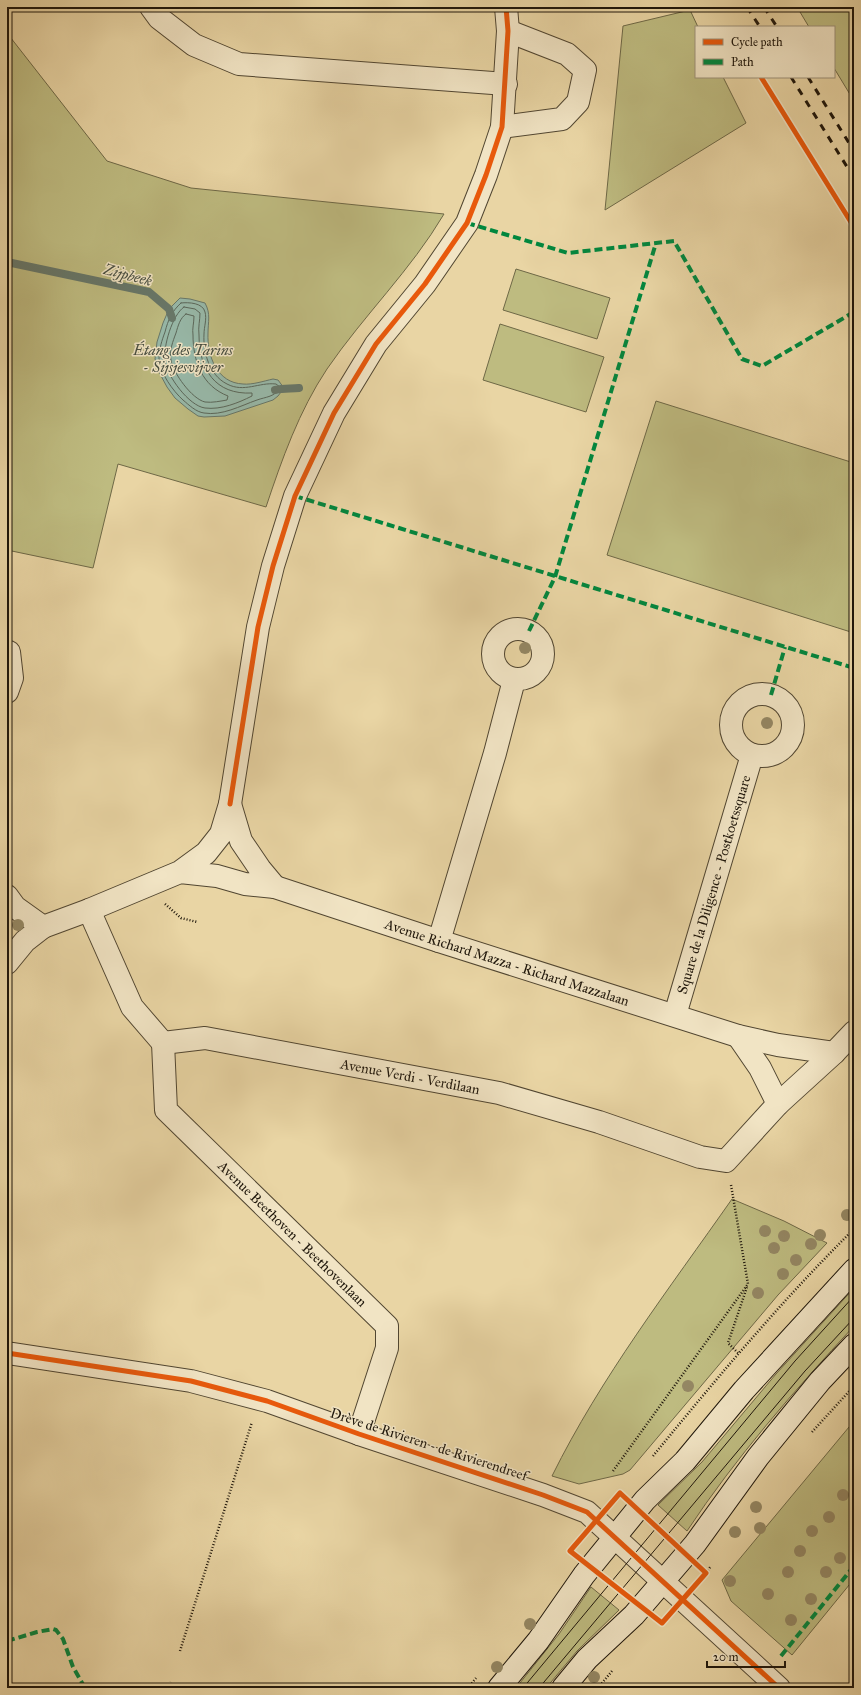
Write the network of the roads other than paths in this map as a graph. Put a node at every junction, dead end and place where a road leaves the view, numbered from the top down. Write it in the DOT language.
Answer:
graph roads {
  1 [pos="151,7"];
  2 [pos="506,7"];
  3 [pos="508,31"];
  4 [pos="506,84"];
  5 [pos="502,126"];
  6 [pos="7,652"];
  7 [pos="514,680"];
  8 [pos="7,692"];
  9 [pos="752,755"];
  10 [pos="230,804"];
  11 [pos="180,872"];
  12 [pos="276,887"];
  13 [pos="7,896"];
  14 [pos="89,910"];
  15 [pos="43,927"];
  16 [pos="439,941"];
  17 [pos="7,963"];
  18 [pos="675,1015"];
  19 [pos="854,1032"];
  20 [pos="738,1036"];
  21 [pos="163,1043"];
  22 [pos="834,1053"];
  23 [pos="778,1104"];
  24 [pos="854,1270"];
  25 [pos="854,1345"];
  26 [pos="7,1354"];
  27 [pos="359,1434"];
  28 [pos="616,1538"];
  29 [pos="663,1580"];
  30 [pos="499,1688"];
  31 [pos="563,1688"];
  32 [pos="779,1688"];
  1 -- 4 [label="street"];
  2 -- 3 [label="street"];
  3 -- 4 [label="street"];
  3 -- 5 [label="street"];
  4 -- 5 [label="street"];
  5 -- 10 [label="street"];
  6 -- 8 [label="street"];
  7 -- 16 [label="street"];
  9 -- 18 [label="street, Square de la Diligence - Postkoetssquare"];
  10 -- 11 [label="street"];
  10 -- 12 [label="street"];
  11 -- 12 [label="street, Avenue Richard Mazza - Richard Mazzalaan"];
  11 -- 14 [label="street"];
  12 -- 16 [label="street, Avenue Richard Mazza - Richard Mazzalaan"];
  13 -- 15 [label="street"];
  14 -- 15 [label="street"];
  14 -- 21 [label="street"];
  15 -- 17 [label="street"];
  16 -- 18 [label="street, Avenue Richard Mazza - Richard Mazzalaan"];
  18 -- 20 [label="street, Avenue Richard Mazza - Richard Mazzalaan"];
  19 -- 22 [label="street"];
  20 -- 22 [label="street, Avenue Richard Mazza - Richard Mazzalaan"];
  20 -- 23 [label="street"];
  21 -- 23 [label="street, Avenue Verdi - Verdilaan"];
  21 -- 27 [label="street, Avenue Beethoven - Beethovenlaan"];
  22 -- 23 [label="street"];
  24 -- 28 [label="street"];
  25 -- 29 [label="street"];
  26 -- 27 [label="street, Drève de Rivieren - de Rivierendreef"];
  27 -- 28 [label="street, Drève de Rivieren - de Rivierendreef"];
  28 -- 29 [label="street, Drève de Rivieren - de Rivierendreef"];
  28 -- 30 [label="street"];
  29 -- 31 [label="street"];
  29 -- 32 [label="street, Drève de Rivieren - de Rivierendreef"];
}
